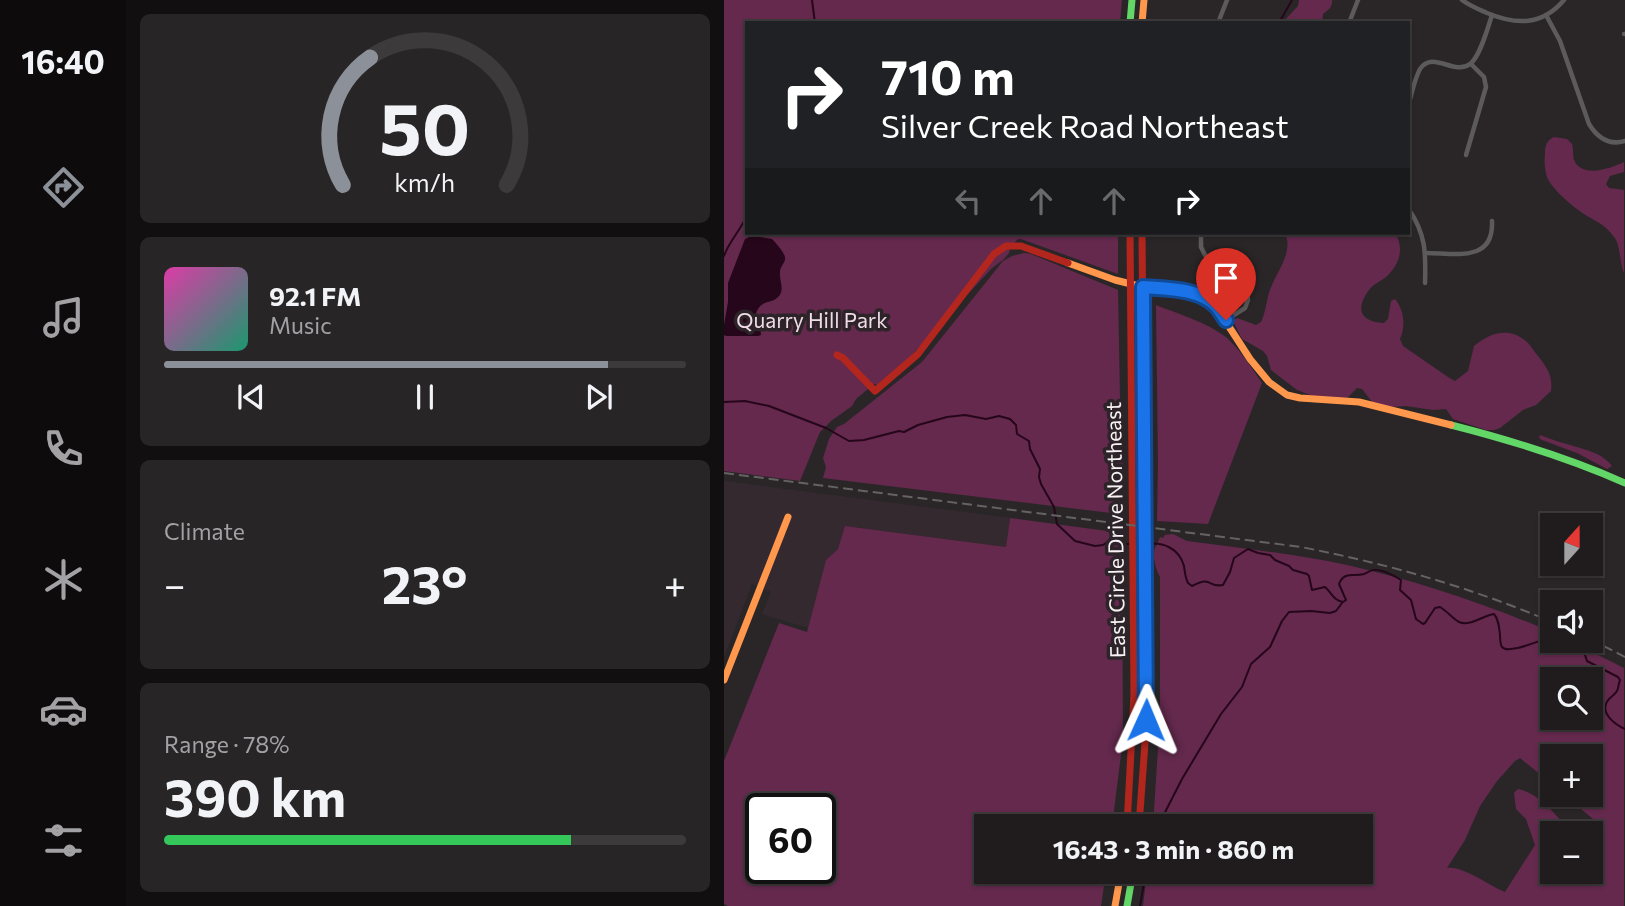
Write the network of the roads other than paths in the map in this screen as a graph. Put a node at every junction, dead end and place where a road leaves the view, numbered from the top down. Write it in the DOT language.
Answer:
graph roads {
  1 [pos="1132,0"];
  2 [pos="1144,0"];
  3 [pos="1226,0"];
  4 [pos="1358,0"];
  5 [pos="1462,0"];
  6 [pos="1564,0"];
  7 [pos="1492,15"];
  8 [pos="1545,15"];
  9 [pos="1130,21"];
  10 [pos="1142,21"];
  11 [pos="1219,21"];
  12 [pos="1350,21"];
  13 [pos="1471,64"];
  14 [pos="1410,100"];
  15 [pos="1625,141"];
  16 [pos="1466,155"];
  17 [pos="1410,211"];
  18 [pos="1492,221"];
  19 [pos="1130,235"];
  20 [pos="1142,235"];
  21 [pos="1201,235"];
  22 [pos="1426,253"];
  23 [pos="1425,283"];
  24 [pos="1131,284"];
  25 [pos="1143,287"];
  26 [pos="1226,320"];
  27 [pos="837,355"];
  28 [pos="1625,483"];
  29 [pos="788,517"];
  30 [pos="724,680"];
  31 [pos="1128,814"];
  32 [pos="1140,814"];
  33 [pos="1119,884"];
  34 [pos="1131,884"];
  35 [pos="1115,906"];
  36 [pos="1127,906"];
  1 -- 9 [label="main road"];
  2 -- 10 [label="main road"];
  3 -- 11 [label="street"];
  4 -- 12 [label="street"];
  5 -- 7 [label="street"];
  6 -- 8 [label="street"];
  7 -- 8 [label="street"];
  7 -- 13 [label="street"];
  8 -- 15 [label="street"];
  13 -- 14 [label="street"];
  13 -- 16 [label="street"];
  17 -- 22 [label="street"];
  18 -- 22 [label="street"];
  19 -- 24 [label="main road, East Circle Drive Northeast"];
  20 -- 25 [label="main road, East Circle Drive Northeast"];
  21 -- 26 [label="street"];
  22 -- 23 [label="street"];
  24 -- 25 [label="main road"];
  24 -- 27 [label="main road"];
  24 -- 31 [label="main road, East Circle Drive Northeast"];
  25 -- 26 [label="main road"];
  25 -- 32 [label="main road, East Circle Drive Northeast"];
  26 -- 28 [label="main road"];
  29 -- 30 [label="main road"];
  33 -- 35 [label="main road"];
  34 -- 36 [label="main road"];
}
